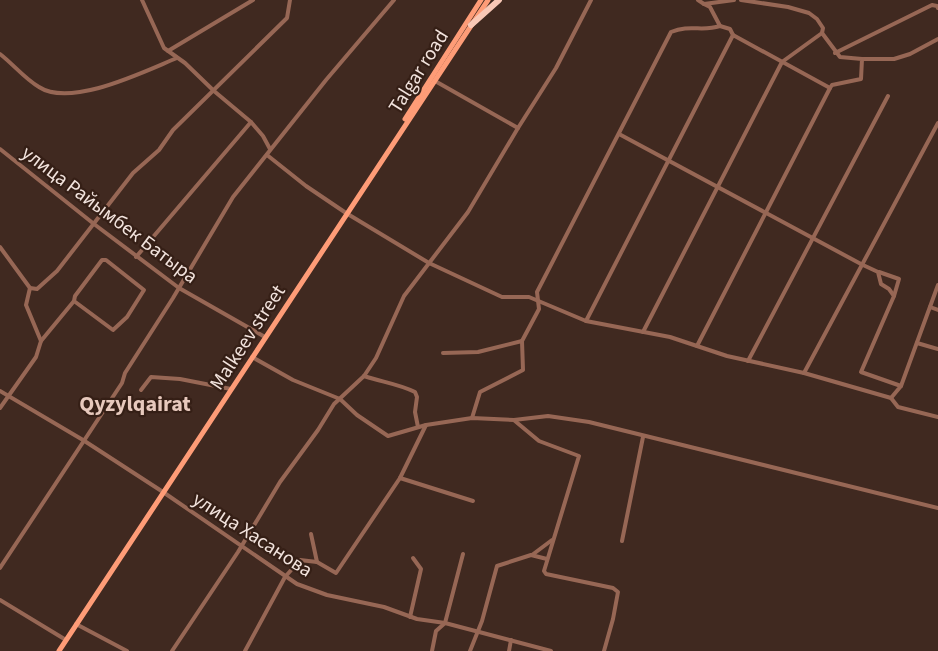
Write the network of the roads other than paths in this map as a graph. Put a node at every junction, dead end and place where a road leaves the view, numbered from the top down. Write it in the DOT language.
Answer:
graph roads {
  1 [pos="142,0"];
  2 [pos="253,0"];
  3 [pos="290,0"];
  4 [pos="394,0"];
  5 [pos="481,0"];
  6 [pos="488,0"];
  7 [pos="499,0"];
  8 [pos="591,0"];
  9 [pos="698,0"];
  10 [pos="734,0"];
  11 [pos="741,0"];
  12 [pos="705,4"];
  13 [pos="938,8"];
  14 [pos="471,25"];
  15 [pos="720,26"];
  16 [pos="822,33"];
  17 [pos="733,35"];
  18 [pos="938,40"];
  19 [pos="168,51"];
  20 [pos="835,53"];
  21 [pos="0,54"];
  22 [pos="178,58"];
  23 [pos="862,59"];
  24 [pos="782,62"];
  25 [pos="435,81"];
  26 [pos="830,88"];
  27 [pos="213,91"];
  28 [pos="888,96"];
  29 [pos="251,122"];
  30 [pos="938,123"];
  31 [pos="518,128"];
  32 [pos="618,134"];
  33 [pos="0,149"];
  34 [pos="270,149"];
  35 [pos="267,155"];
  36 [pos="382,160"];
  37 [pos="668,161"];
  38 [pos="716,186"];
  39 [pos="346,213"];
  40 [pos="765,213"];
  41 [pos="94,224"];
  42 [pos="813,237"];
  43 [pos="0,247"];
  44 [pos="136,257"];
  45 [pos="429,263"];
  46 [pos="862,265"];
  47 [pos="878,272"];
  48 [pos="938,285"];
  49 [pos="30,288"];
  50 [pos="179,288"];
  51 [pos="537,292"];
  52 [pos="894,296"];
  53 [pos="529,297"];
  54 [pos="538,300"];
  55 [pos="74,301"];
  56 [pos="548,305"];
  57 [pos="930,307"];
  58 [pos="539,309"];
  59 [pos="938,310"];
  60 [pos="586,321"];
  61 [pos="642,332"];
  62 [pos="265,337"];
  63 [pos="41,340"];
  64 [pos="522,341"];
  65 [pos="917,343"];
  66 [pos="697,346"];
  67 [pos="938,349"];
  68 [pos="443,353"];
  69 [pos="252,357"];
  70 [pos="748,361"];
  71 [pos="804,373"];
  72 [pos="364,376"];
  73 [pos="902,386"];
  74 [pos="231,389"];
  75 [pos="141,390"];
  76 [pos="0,391"];
  77 [pos="9,396"];
  78 [pos="891,398"];
  79 [pos="340,399"];
  80 [pos="0,408"];
  81 [pos="938,417"];
  82 [pos="472,418"];
  83 [pos="514,420"];
  84 [pos="426,424"];
  85 [pos="418,427"];
  86 [pos="643,437"];
  87 [pos="83,440"];
  88 [pos="400,478"];
  89 [pos="163,492"];
  90 [pos="473,501"];
  91 [pos="938,508"];
  92 [pos="311,534"];
  93 [pos="552,540"];
  94 [pos="622,541"];
  95 [pos="241,547"];
  96 [pos="463,554"];
  97 [pos="531,555"];
  98 [pos="414,558"];
  99 [pos="547,558"];
  100 [pos="317,562"];
  101 [pos="0,568"];
  102 [pos="285,577"];
  103 [pos="0,600"];
  104 [pos="410,616"];
  105 [pos="445,623"];
  106 [pos="76,624"];
  107 [pos="477,632"];
  108 [pos="66,640"];
  109 [pos="511,640"];
  110 [pos="59,651"];
  111 [pos="127,651"];
  112 [pos="172,651"];
  113 [pos="245,651"];
  114 [pos="432,651"];
  115 [pos="470,651"];
  116 [pos="509,651"];
  117 [pos="551,651"];
  118 [pos="604,651"];
  1 -- 19 [label="street"];
  2 -- 19 [label="street"];
  3 -- 27 [label="street"];
  4 -- 34 [label="street"];
  5 -- 36 [label="main road, Talgar road"];
  6 -- 14 [label="main road, Talgar road"];
  7 -- 14 [label="highway"];
  8 -- 31 [label="street"];
  9 -- 12 [label="street"];
  10 -- 12 [label="street"];
  11 -- 16 [label="street"];
  12 -- 15 [label="street"];
  13 -- 20 [label="street"];
  14 -- 25 [label="main road, Talgar road"];
  15 -- 17 [label="street"];
  15 -- 32 [label="street"];
  16 -- 20 [label="street"];
  16 -- 24 [label="street"];
  17 -- 24 [label="street"];
  17 -- 37 [label="street"];
  18 -- 23 [label="street"];
  19 -- 22 [label="street"];
  20 -- 23 [label="street"];
  21 -- 22 [label="street"];
  22 -- 27 [label="street"];
  23 -- 26 [label="street"];
  24 -- 26 [label="street"];
  24 -- 38 [label="street"];
  25 -- 31 [label="street"];
  25 -- 36 [label="main road, Talgar road"];
  26 -- 40 [label="street"];
  27 -- 29 [label="street"];
  27 -- 41 [label="street"];
  28 -- 42 [label="street"];
  29 -- 34 [label="street"];
  29 -- 44 [label="street"];
  30 -- 46 [label="street"];
  31 -- 45 [label="street"];
  32 -- 37 [label="street"];
  32 -- 51 [label="street"];
  33 -- 41 [label="street, улица Райымбек Батыра"];
  34 -- 35 [label="street"];
  35 -- 39 [label="street"];
  35 -- 50 [label="street"];
  36 -- 39 [label="main road, Malkeev street"];
  37 -- 38 [label="street"];
  37 -- 60 [label="street"];
  38 -- 40 [label="street"];
  38 -- 61 [label="street"];
  39 -- 45 [label="street"];
  39 -- 62 [label="main road, Malkeev street"];
  40 -- 42 [label="street"];
  40 -- 66 [label="street"];
  41 -- 44 [label="street, улица Райымбек Батыра"];
  41 -- 49 [label="street"];
  42 -- 46 [label="street"];
  42 -- 70 [label="street"];
  43 -- 49 [label="street"];
  44 -- 50 [label="street, улица Райымбек Батыра"];
  45 -- 53 [label="street"];
  45 -- 72 [label="street"];
  46 -- 47 [label="street"];
  46 -- 71 [label="street"];
  47 -- 52 [label="street"];
  47 -- 52 [label="street"];
  48 -- 57 [label="street"];
  49 -- 63 [label="street"];
  50 -- 62 [label="street, улица Райымбек Батыра"];
  50 -- 87 [label="street"];
  51 -- 53 [label="street"];
  51 -- 54 [label="street"];
  52 -- 73 [label="street"];
  53 -- 54 [label="street"];
  54 -- 56 [label="street"];
  54 -- 58 [label="street"];
  55 -- 55 [label="street"];
  55 -- 63 [label="street"];
  56 -- 58 [label="street"];
  56 -- 60 [label="street"];
  57 -- 59 [label="street"];
  57 -- 65 [label="street"];
  58 -- 64 [label="street"];
  60 -- 61 [label="street"];
  61 -- 66 [label="street"];
  62 -- 69 [label="main road, Malkeev street"];
  63 -- 77 [label="street"];
  64 -- 68 [label="street"];
  64 -- 82 [label="street"];
  65 -- 67 [label="street"];
  65 -- 73 [label="street"];
  66 -- 70 [label="street"];
  69 -- 74 [label="main road, Malkeev street"];
  69 -- 79 [label="street"];
  70 -- 71 [label="street"];
  71 -- 78 [label="street"];
  72 -- 79 [label="street"];
  72 -- 85 [label="street"];
  73 -- 78 [label="street"];
  74 -- 75 [label="street"];
  74 -- 89 [label="main road, Malkeev street"];
  76 -- 77 [label="street, улица Хасанова"];
  77 -- 80 [label="street"];
  77 -- 87 [label="street, улица Хасанова"];
  78 -- 81 [label="street"];
  79 -- 85 [label="street"];
  79 -- 95 [label="street"];
  82 -- 83 [label="street"];
  82 -- 84 [label="street"];
  83 -- 86 [label="street"];
  83 -- 93 [label="street"];
  84 -- 85 [label="street"];
  84 -- 88 [label="street"];
  86 -- 91 [label="street"];
  86 -- 94 [label="street"];
  87 -- 89 [label="street, улица Хасанова"];
  87 -- 101 [label="street"];
  88 -- 90 [label="street"];
  88 -- 100 [label="street"];
  89 -- 95 [label="street, улица Хасанова"];
  89 -- 106 [label="main road, Malkeev street"];
  92 -- 100 [label="street"];
  93 -- 97 [label="street"];
  93 -- 99 [label="street"];
  95 -- 102 [label="street, улица Хасанова"];
  95 -- 112 [label="street"];
  96 -- 105 [label="street"];
  97 -- 99 [label="street"];
  97 -- 107 [label="street"];
  98 -- 104 [label="street"];
  99 -- 118 [label="street"];
  100 -- 102 [label="street"];
  102 -- 104 [label="street, улица Хасанова"];
  102 -- 113 [label="street"];
  103 -- 108 [label="street"];
  104 -- 105 [label="street, улица Хасанова"];
  105 -- 107 [label="street, улица Хасанова"];
  105 -- 114 [label="street"];
  106 -- 108 [label="main road, Malkeev street"];
  106 -- 111 [label="street"];
  107 -- 109 [label="street, улица Хасанова"];
  107 -- 115 [label="street"];
  108 -- 110 [label="main road, Malkeev street"];
  109 -- 116 [label="street"];
  109 -- 117 [label="street, улица Хасанова"];
}
